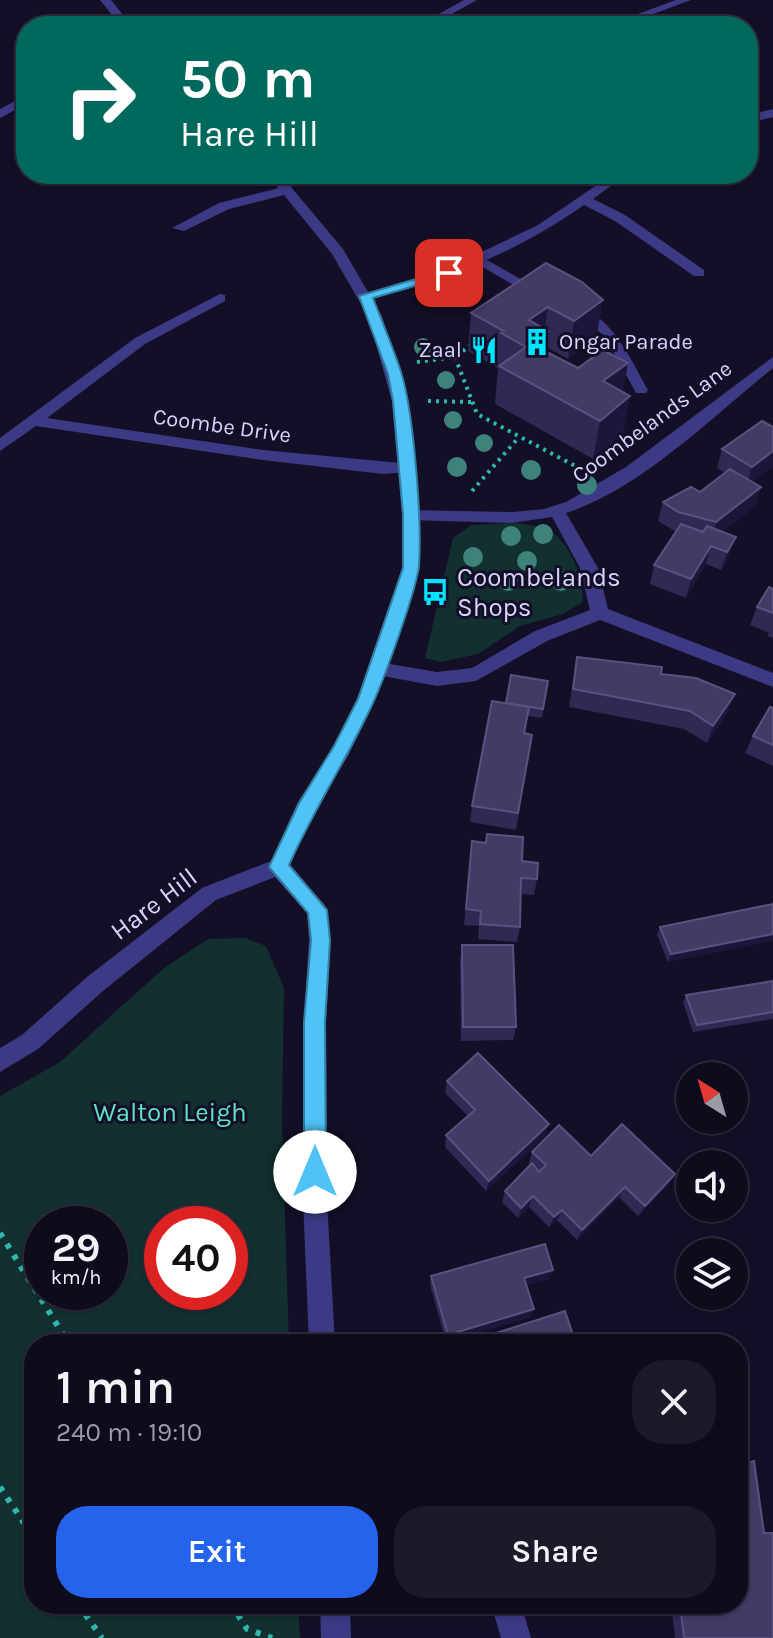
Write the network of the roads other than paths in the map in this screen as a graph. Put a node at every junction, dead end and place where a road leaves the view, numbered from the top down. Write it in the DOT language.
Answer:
graph roads {
  1 [pos="105,0"];
  2 [pos="472,0"];
  3 [pos="686,0"];
  4 [pos="119,16"];
  5 [pos="441,16"];
  6 [pos="639,16"];
  7 [pos="282,184"];
  8 [pos="607,184"];
  9 [pos="287,190"];
  10 [pos="584,200"];
  11 [pos="179,228"];
  12 [pos="478,259"];
  13 [pos="699,273"];
  14 [pos="365,296"];
  15 [pos="220,298"];
  16 [pos="773,361"];
  17 [pos="641,390"];
  18 [pos="34,421"];
  19 [pos="0,446"];
  20 [pos="405,468"];
  21 [pos="557,511"];
  22 [pos="410,514"];
  23 [pos="600,613"];
  24 [pos="378,669"];
  25 [pos="773,680"];
  26 [pos="279,867"];
  27 [pos="0,1061"];
  28 [pos="322,1334"];
  29 [pos="335,1614"];
  30 [pos="509,1614"];
  31 [pos="336,1638"];
  32 [pos="516,1638"];
  1 -- 4 [label="street"];
  2 -- 5 [label="street"];
  3 -- 6 [label="street"];
  7 -- 9 [label="street"];
  8 -- 10 [label="street"];
  9 -- 11 [label="street"];
  9 -- 14 [label="street"];
  10 -- 12 [label="street"];
  10 -- 13 [label="street"];
  12 -- 14 [label="street"];
  12 -- 17 [label="lane"];
  14 -- 20 [label="street"];
  15 -- 18 [label="street"];
  16 -- 21 [label="street, Coombelands Lane"];
  18 -- 19 [label="street"];
  18 -- 20 [label="street, Coombe Drive"];
  20 -- 22 [label="street"];
  21 -- 22 [label="street, Coombelands Lane"];
  21 -- 23 [label="street"];
  22 -- 24 [label="street"];
  23 -- 24 [label="street"];
  23 -- 25 [label="street"];
  24 -- 26 [label="street"];
  26 -- 27 [label="street, Hare Hill"];
  26 -- 28 [label="street"];
  29 -- 31 [label="street"];
  30 -- 32 [label="street"];
}
